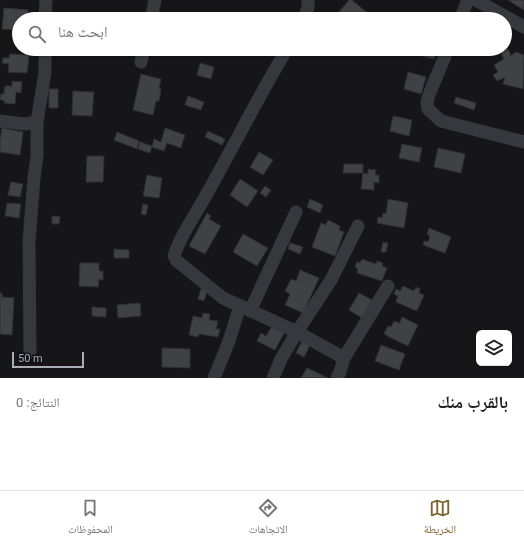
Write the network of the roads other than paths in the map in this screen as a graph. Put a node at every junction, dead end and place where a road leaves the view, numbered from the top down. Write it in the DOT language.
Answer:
graph roads {
  1 [pos="46,0"];
  2 [pos="156,0"];
  3 [pos="308,0"];
  4 [pos="468,0"];
  5 [pos="476,0"];
  6 [pos="45,12"];
  7 [pos="153,12"];
  8 [pos="306,12"];
  9 [pos="463,12"];
  10 [pos="497,12"];
  11 [pos="512,20"];
  12 [pos="524,27"];
  13 [pos="45,56"];
  14 [pos="142,56"];
  15 [pos="283,56"];
  16 [pos="445,56"];
  17 [pos="141,62"];
  18 [pos="0,121"];
  19 [pos="37,122"];
  20 [pos="524,142"];
  21 [pos="296,212"];
  22 [pos="358,226"];
  23 [pos="388,286"];
  24 [pos="245,308"];
  25 [pos="297,332"];
  26 [pos="30,352"];
  27 [pos="344,358"];
  28 [pos="214,378"];
  29 [pos="273,378"];
  30 [pos="337,378"];
  1 -- 6 [label="street"];
  2 -- 7 [label="street"];
  3 -- 8 [label="street"];
  4 -- 9 [label="street"];
  5 -- 10 [label="street"];
  11 -- 12 [label="street"];
  13 -- 19 [label="street"];
  14 -- 17 [label="street"];
  15 -- 24 [label="street"];
  16 -- 20 [label="street"];
  18 -- 19 [label="street"];
  19 -- 26 [label="street"];
  21 -- 24 [label="street"];
  22 -- 25 [label="street"];
  23 -- 27 [label="street"];
  24 -- 25 [label="street"];
  24 -- 28 [label="street"];
  25 -- 27 [label="street"];
  25 -- 29 [label="street"];
  27 -- 30 [label="street"];
}
